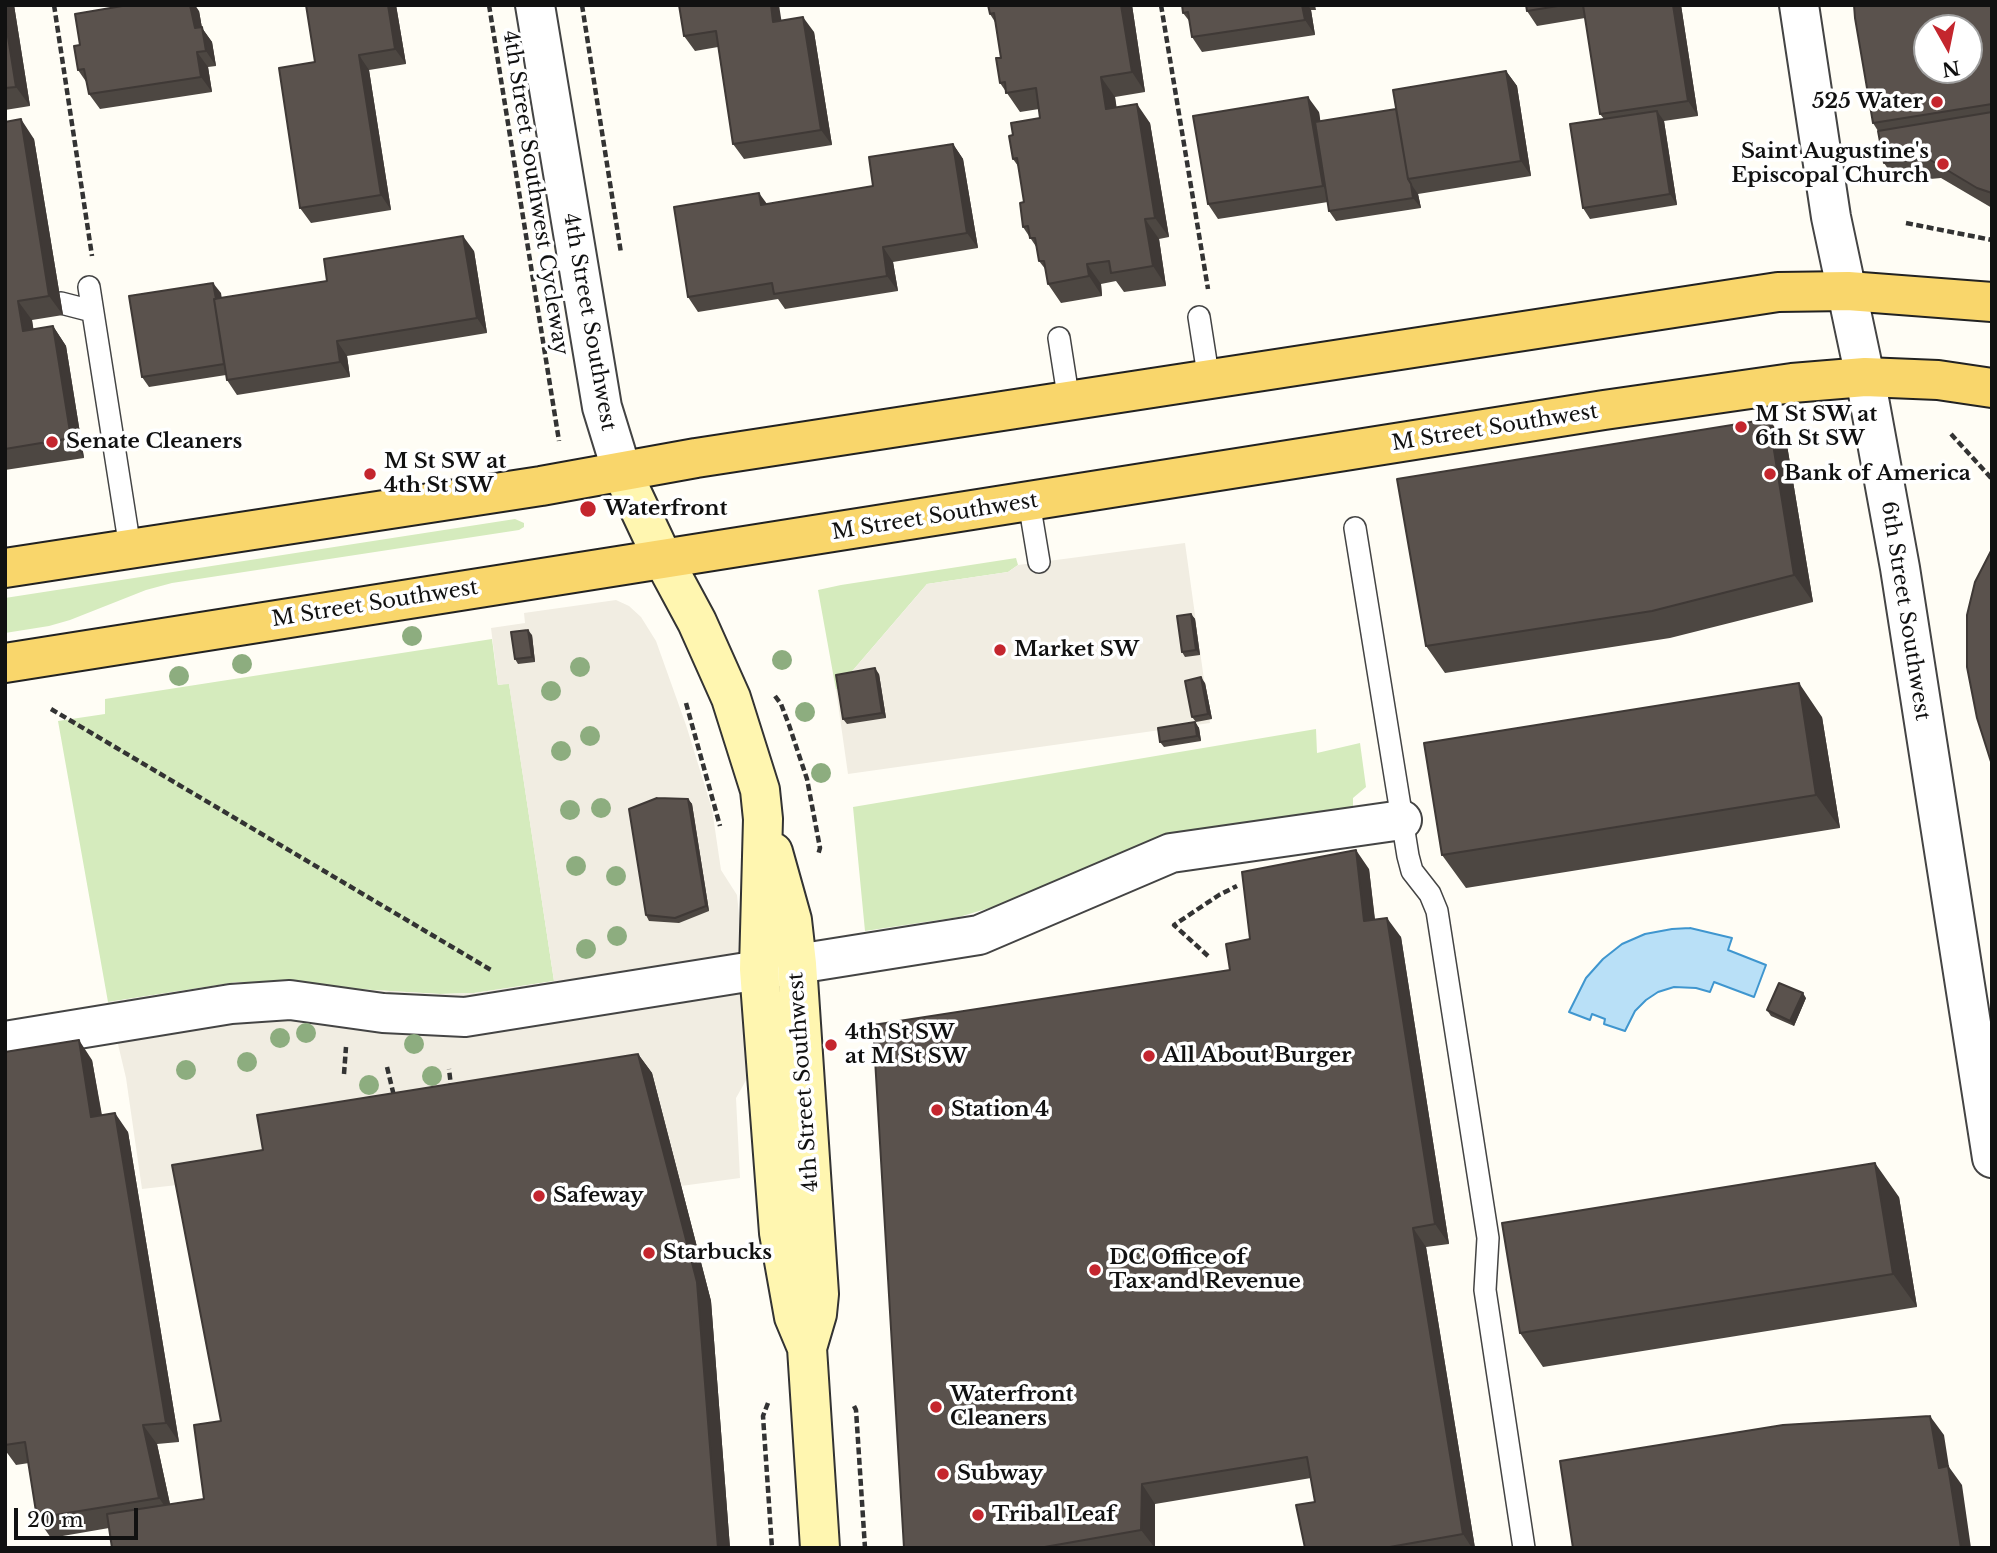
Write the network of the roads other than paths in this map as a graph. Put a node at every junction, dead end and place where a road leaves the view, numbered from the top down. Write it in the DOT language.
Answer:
graph roads {
  1 [pos="535,5"];
  2 [pos="1800,15"];
  3 [pos="89,287"];
  4 [pos="1848,291"];
  5 [pos="1992,302"];
  6 [pos="61,303"];
  7 [pos="92,311"];
  8 [pos="1199,317"];
  9 [pos="1059,338"];
  10 [pos="1866,377"];
  11 [pos="1209,381"];
  12 [pos="1992,388"];
  13 [pos="1069,402"];
  14 [pos="622,472"];
  15 [pos="1029,502"];
  16 [pos="1355,528"];
  17 [pos="130,548"];
  18 [pos="663,559"];
  19 [pos="1039,562"];
  20 [pos="5,568"];
  21 [pos="5,663"];
  22 [pos="763,819"];
  23 [pos="1402,820"];
  24 [pos="797,964"];
  25 [pos="760,969"];
  26 [pos="5,1041"];
  27 [pos="1992,1158"];
  28 [pos="807,1348"];
  29 [pos="820,1548"];
  30 [pos="1524,1548"];
  1 -- 14 [label="street, 4th Street Southwest"];
  2 -- 4 [label="street, 6th Street Southwest"];
  3 -- 7 [label="lane"];
  4 -- 5 [label="main road"];
  4 -- 10 [label="street, 6th Street Southwest"];
  4 -- 11 [label="main road"];
  6 -- 7 [label="lane"];
  7 -- 17 [label="lane"];
  8 -- 11 [label="lane"];
  9 -- 13 [label="lane"];
  10 -- 12 [label="main road, M Street Southwest"];
  10 -- 15 [label="main road, M Street Southwest"];
  10 -- 27 [label="street, 6th Street Southwest"];
  11 -- 13 [label="main road"];
  13 -- 14 [label="main road"];
  14 -- 17 [label="main road"];
  14 -- 18 [label="main road, 4th Street Southwest"];
  15 -- 18 [label="main road, M Street Southwest"];
  15 -- 19 [label="lane"];
  16 -- 23 [label="lane"];
  17 -- 20 [label="main road"];
  18 -- 21 [label="main road, M Street Southwest"];
  18 -- 22 [label="main road, 4th Street Southwest"];
  22 -- 24 [label="main road, 4th Street Southwest"];
  22 -- 25 [label="main road, 4th Street Southwest"];
  23 -- 24 [label="street"];
  23 -- 30 [label="lane"];
  24 -- 25 [label="street"];
  24 -- 28 [label="main road, 4th Street Southwest"];
  25 -- 26 [label="street"];
  25 -- 28 [label="main road, 4th Street Southwest"];
  28 -- 29 [label="main road, 4th Street Southwest"];
}
